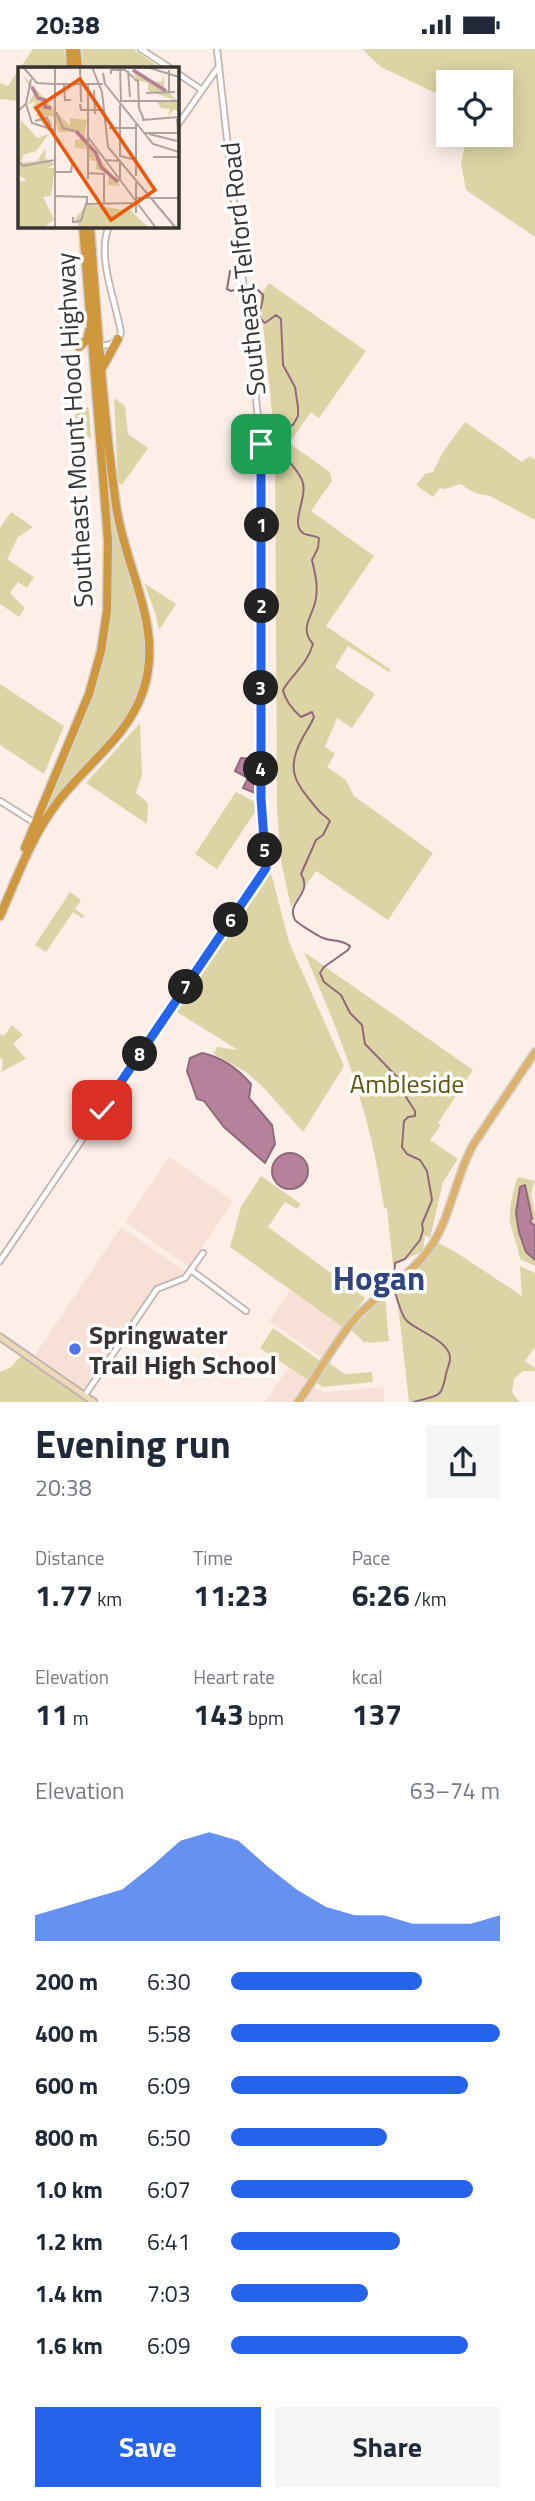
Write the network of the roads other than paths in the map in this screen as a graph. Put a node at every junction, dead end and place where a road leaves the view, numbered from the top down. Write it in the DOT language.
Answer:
graph roads {
  1 [pos="141,49"];
  2 [pos="217,49"];
  3 [pos="219,65"];
  4 [pos="168,67"];
  5 [pos="178,74"];
  6 [pos="202,90"];
  7 [pos="178,125"];
  8 [pos="83,227"];
  9 [pos="90,227"];
  10 [pos="109,227"];
  11 [pos="88,290"];
  12 [pos="90,317"];
  13 [pos="118,339"];
  14 [pos="96,346"];
  15 [pos="79,347"];
  16 [pos="101,370"];
  17 [pos="103,400"];
  18 [pos="0,801"];
  19 [pos="35,823"];
  20 [pos="26,857"];
  21 [pos="0,905"];
  22 [pos="0,916"];
  23 [pos="535,1052"];
  24 [pos="203,1252"];
  25 [pos="0,1261"];
  26 [pos="191,1271"];
  27 [pos="246,1311"];
  28 [pos="0,1337"];
  29 [pos="85,1395"];
  30 [pos="94,1402"];
  31 [pos="298,1402"];
  1 -- 4 [label="street"];
  2 -- 3 [label="street, Southeast Telford Road"];
  3 -- 6 [label="street"];
  3 -- 25 [label="street, Southeast Telford Road"];
  5 -- 6 [label="street"];
  6 -- 7 [label="street"];
  8 -- 11 [label="highway, Southeast Mount Hood Highway"];
  9 -- 14 [label="highway, Southeast Mount Hood Highway"];
  10 -- 13 [label="street"];
  11 -- 12 [label="highway, Southeast Mount Hood Highway"];
  11 -- 14 [label="highway"];
  12 -- 14 [label="highway, Southeast Mount Hood Highway"];
  12 -- 15 [label="highway"];
  13 -- 14 [label="street"];
  13 -- 16 [label="highway"];
  14 -- 16 [label="highway, Southeast Mount Hood Highway"];
  14 -- 17 [label="highway"];
  14 -- 19 [label="highway, Southeast Mount Hood Highway"];
  16 -- 17 [label="highway, Southeast Mount Hood Highway"];
  17 -- 20 [label="highway, Southeast Mount Hood Highway"];
  18 -- 19 [label="street"];
  19 -- 20 [label="highway"];
  19 -- 21 [label="highway, Southeast Mount Hood Highway"];
  20 -- 22 [label="highway, Southeast Mount Hood Highway"];
  23 -- 31 [label="main road"];
  24 -- 26 [label="street"];
  26 -- 27 [label="street"];
  26 -- 29 [label="street"];
  28 -- 29 [label="main road"];
  29 -- 30 [label="main road"];
}
